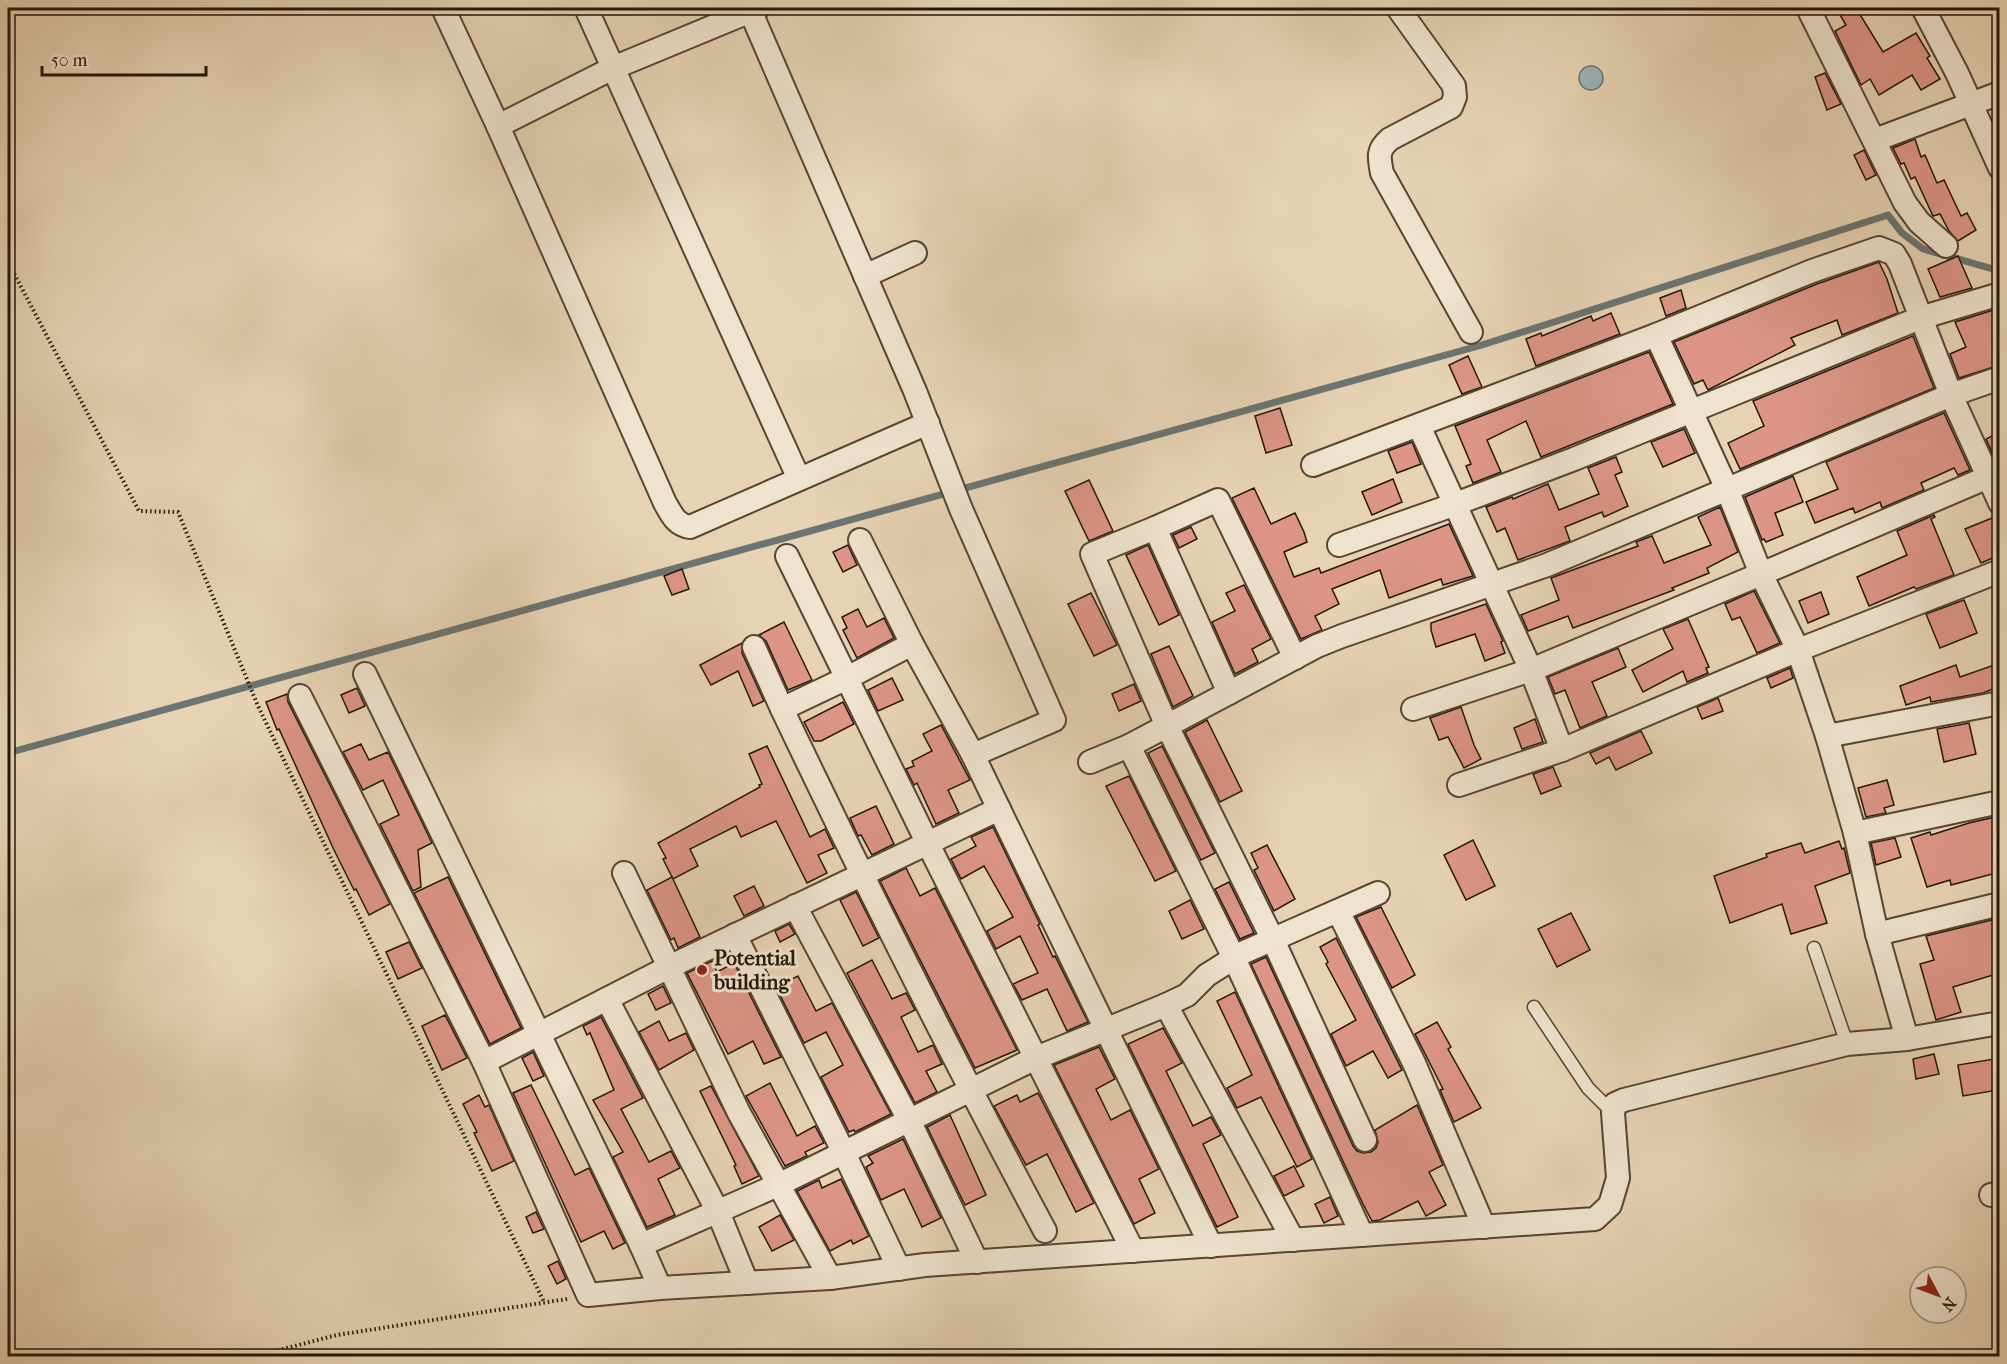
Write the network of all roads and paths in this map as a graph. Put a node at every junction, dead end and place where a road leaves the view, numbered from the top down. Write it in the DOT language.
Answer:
graph roads {
  1 [pos="443,8"];
  2 [pos="586,8"];
  3 [pos="1398,8"];
  4 [pos="1808,8"];
  5 [pos="1923,8"];
  6 [pos="752,9"];
  7 [pos="613,68"];
  8 [pos="2000,93"];
  9 [pos="1971,105"];
  10 [pos="498,126"];
  11 [pos="1875,140"];
  12 [pos="2000,168"];
  13 [pos="1946,246"];
  14 [pos="915,253"];
  15 [pos="8,262"];
  16 [pos="865,276"];
  17 [pos="2000,294"];
  18 [pos="1920,318"];
  19 [pos="1470,332"];
  20 [pos="1656,335"];
  21 [pos="2000,378"];
  22 [pos="1951,395"];
  23 [pos="1691,410"];
  24 [pos="928,423"];
  25 [pos="1419,426"];
  26 [pos="1312,465"];
  27 [pos="1994,474"];
  28 [pos="800,479"];
  29 [pos="1727,489"];
  30 [pos="2000,503"];
  31 [pos="1453,505"];
  32 [pos="1155,528"];
  33 [pos="860,540"];
  34 [pos="1339,545"];
  35 [pos="788,556"];
  36 [pos="2000,571"];
  37 [pos="1761,574"];
  38 [pos="1491,585"];
  39 [pos="912,644"];
  40 [pos="753,647"];
  41 [pos="1798,650"];
  42 [pos="1295,658"];
  43 [pos="1531,670"];
  44 [pos="365,674"];
  45 [pos="847,678"];
  46 [pos="1229,693"];
  47 [pos="300,696"];
  48 [pos="2000,704"];
  49 [pos="782,709"];
  50 [pos="1413,710"];
  51 [pos="1167,726"];
  52 [pos="1827,736"];
  53 [pos="1129,746"];
  54 [pos="1562,750"];
  55 [pos="973,755"];
  56 [pos="1090,762"];
  57 [pos="1459,785"];
  58 [pos="2000,802"];
  59 [pos="999,809"];
  60 [pos="1855,833"];
  61 [pos="927,842"];
  62 [pos="624,873"];
  63 [pos="861,874"];
  64 [pos="1378,893"];
  65 [pos="2000,904"];
  66 [pos="795,906"];
  67 [pos="1338,911"];
  68 [pos="1877,934"];
  69 [pos="735,936"];
  70 [pos="1272,940"];
  71 [pos="1814,948"];
  72 [pos="1234,958"];
  73 [pos="669,968"];
  74 [pos="607,999"];
  75 [pos="1166,1005"];
  76 [pos="1534,1007"];
  77 [pos="2000,1023"];
  78 [pos="1106,1028"];
  79 [pos="539,1033"];
  80 [pos="1907,1039"];
  81 [pos="1847,1044"];
  82 [pos="1036,1058"];
  83 [pos="484,1062"];
  84 [pos="969,1090"];
  85 [pos="1613,1113"];
  86 [pos="909,1120"];
  87 [pos="1365,1140"];
  88 [pos="844,1153"];
  89 [pos="778,1185"];
  90 [pos="718,1212"];
  91 [pos="1484,1227"];
  92 [pos="1045,1231"];
  93 [pos="1362,1235"];
  94 [pos="1293,1240"];
  95 [pos="641,1245"];
  96 [pos="1211,1246"];
  97 [pos="1134,1251"];
  98 [pos="977,1262"];
  99 [pos="899,1269"];
  100 [pos="830,1278"];
  101 [pos="747,1283"];
  102 [pos="660,1288"];
  103 [pos="588,1295"];
  104 [pos="544,1302"];
  105 [pos="256,1356"];
  1 -- 10 [label="street"];
  2 -- 7 [label="street"];
  3 -- 19 [label="street"];
  4 -- 11 [label="street"];
  5 -- 9 [label="street"];
  6 -- 7 [label="street"];
  6 -- 16 [label="street"];
  7 -- 10 [label="street"];
  7 -- 28 [label="street"];
  8 -- 9 [label="street"];
  9 -- 11 [label="street"];
  9 -- 12 [label="street"];
  10 -- 28 [label="street"];
  11 -- 13 [label="street"];
  14 -- 16 [label="street"];
  15 -- 104 [label="path"];
  16 -- 24 [label="street"];
  17 -- 18 [label="street"];
  18 -- 20 [label="street"];
  18 -- 22 [label="street"];
  18 -- 23 [label="street"];
  20 -- 23 [label="street"];
  20 -- 25 [label="street"];
  21 -- 22 [label="street"];
  22 -- 27 [label="street"];
  22 -- 29 [label="street"];
  23 -- 29 [label="street"];
  23 -- 31 [label="street"];
  24 -- 28 [label="street"];
  24 -- 55 [label="street"];
  25 -- 26 [label="street"];
  25 -- 31 [label="street"];
  27 -- 30 [label="street"];
  27 -- 37 [label="street"];
  29 -- 37 [label="street"];
  29 -- 38 [label="street"];
  31 -- 34 [label="street"];
  31 -- 38 [label="street"];
  32 -- 42 [label="street"];
  32 -- 46 [label="street"];
  32 -- 51 [label="street"];
  33 -- 39 [label="street"];
  35 -- 45 [label="street"];
  36 -- 41 [label="street"];
  37 -- 41 [label="street"];
  37 -- 43 [label="street"];
  38 -- 42 [label="street"];
  38 -- 43 [label="street"];
  39 -- 45 [label="street"];
  39 -- 55 [label="street"];
  40 -- 49 [label="street"];
  41 -- 52 [label="street"];
  41 -- 54 [label="street"];
  42 -- 46 [label="street"];
  43 -- 50 [label="street"];
  43 -- 54 [label="street"];
  44 -- 79 [label="street"];
  45 -- 49 [label="street"];
  45 -- 61 [label="street"];
  46 -- 51 [label="street"];
  47 -- 83 [label="street"];
  48 -- 52 [label="street"];
  49 -- 63 [label="street"];
  51 -- 53 [label="street"];
  51 -- 70 [label="street"];
  52 -- 60 [label="street"];
  53 -- 56 [label="street"];
  53 -- 72 [label="street"];
  54 -- 57 [label="street"];
  55 -- 59 [label="street"];
  58 -- 60 [label="street"];
  59 -- 61 [label="street"];
  59 -- 78 [label="street"];
  60 -- 68 [label="street"];
  61 -- 63 [label="street"];
  61 -- 82 [label="street"];
  62 -- 73 [label="street"];
  63 -- 66 [label="street"];
  63 -- 84 [label="street"];
  64 -- 67 [label="street"];
  65 -- 68 [label="street"];
  66 -- 69 [label="street"];
  66 -- 86 [label="street"];
  67 -- 70 [label="street"];
  67 -- 91 [label="street"];
  68 -- 80 [label="street"];
  69 -- 73 [label="street"];
  69 -- 88 [label="street"];
  70 -- 72 [label="street"];
  70 -- 87 [label="street"];
  71 -- 81 [label="lane"];
  72 -- 75 [label="street"];
  72 -- 93 [label="street"];
  73 -- 74 [label="street"];
  73 -- 89 [label="street"];
  74 -- 79 [label="street"];
  74 -- 90 [label="street"];
  75 -- 78 [label="street"];
  75 -- 94 [label="street"];
  76 -- 85 [label="lane"];
  77 -- 80 [label="street"];
  78 -- 82 [label="street"];
  78 -- 96 [label="street"];
  79 -- 83 [label="street"];
  79 -- 95 [label="street"];
  80 -- 81 [label="street"];
  81 -- 85 [label="street"];
  82 -- 84 [label="street"];
  82 -- 97 [label="street"];
  83 -- 103 [label="street"];
  84 -- 86 [label="street"];
  84 -- 92 [label="street"];
  85 -- 91 [label="street"];
  86 -- 88 [label="street"];
  86 -- 98 [label="street"];
  88 -- 89 [label="street"];
  88 -- 99 [label="street"];
  89 -- 90 [label="street"];
  89 -- 100 [label="street"];
  90 -- 95 [label="street"];
  90 -- 101 [label="street"];
  91 -- 93 [label="street"];
  93 -- 94 [label="street"];
  94 -- 96 [label="street"];
  95 -- 102 [label="street"];
  96 -- 97 [label="street"];
  97 -- 98 [label="street"];
  98 -- 99 [label="street"];
  99 -- 100 [label="street"];
  100 -- 101 [label="street"];
  101 -- 102 [label="street"];
  102 -- 103 [label="street"];
  103 -- 104 [label="path"];
  104 -- 105 [label="path"];
}
